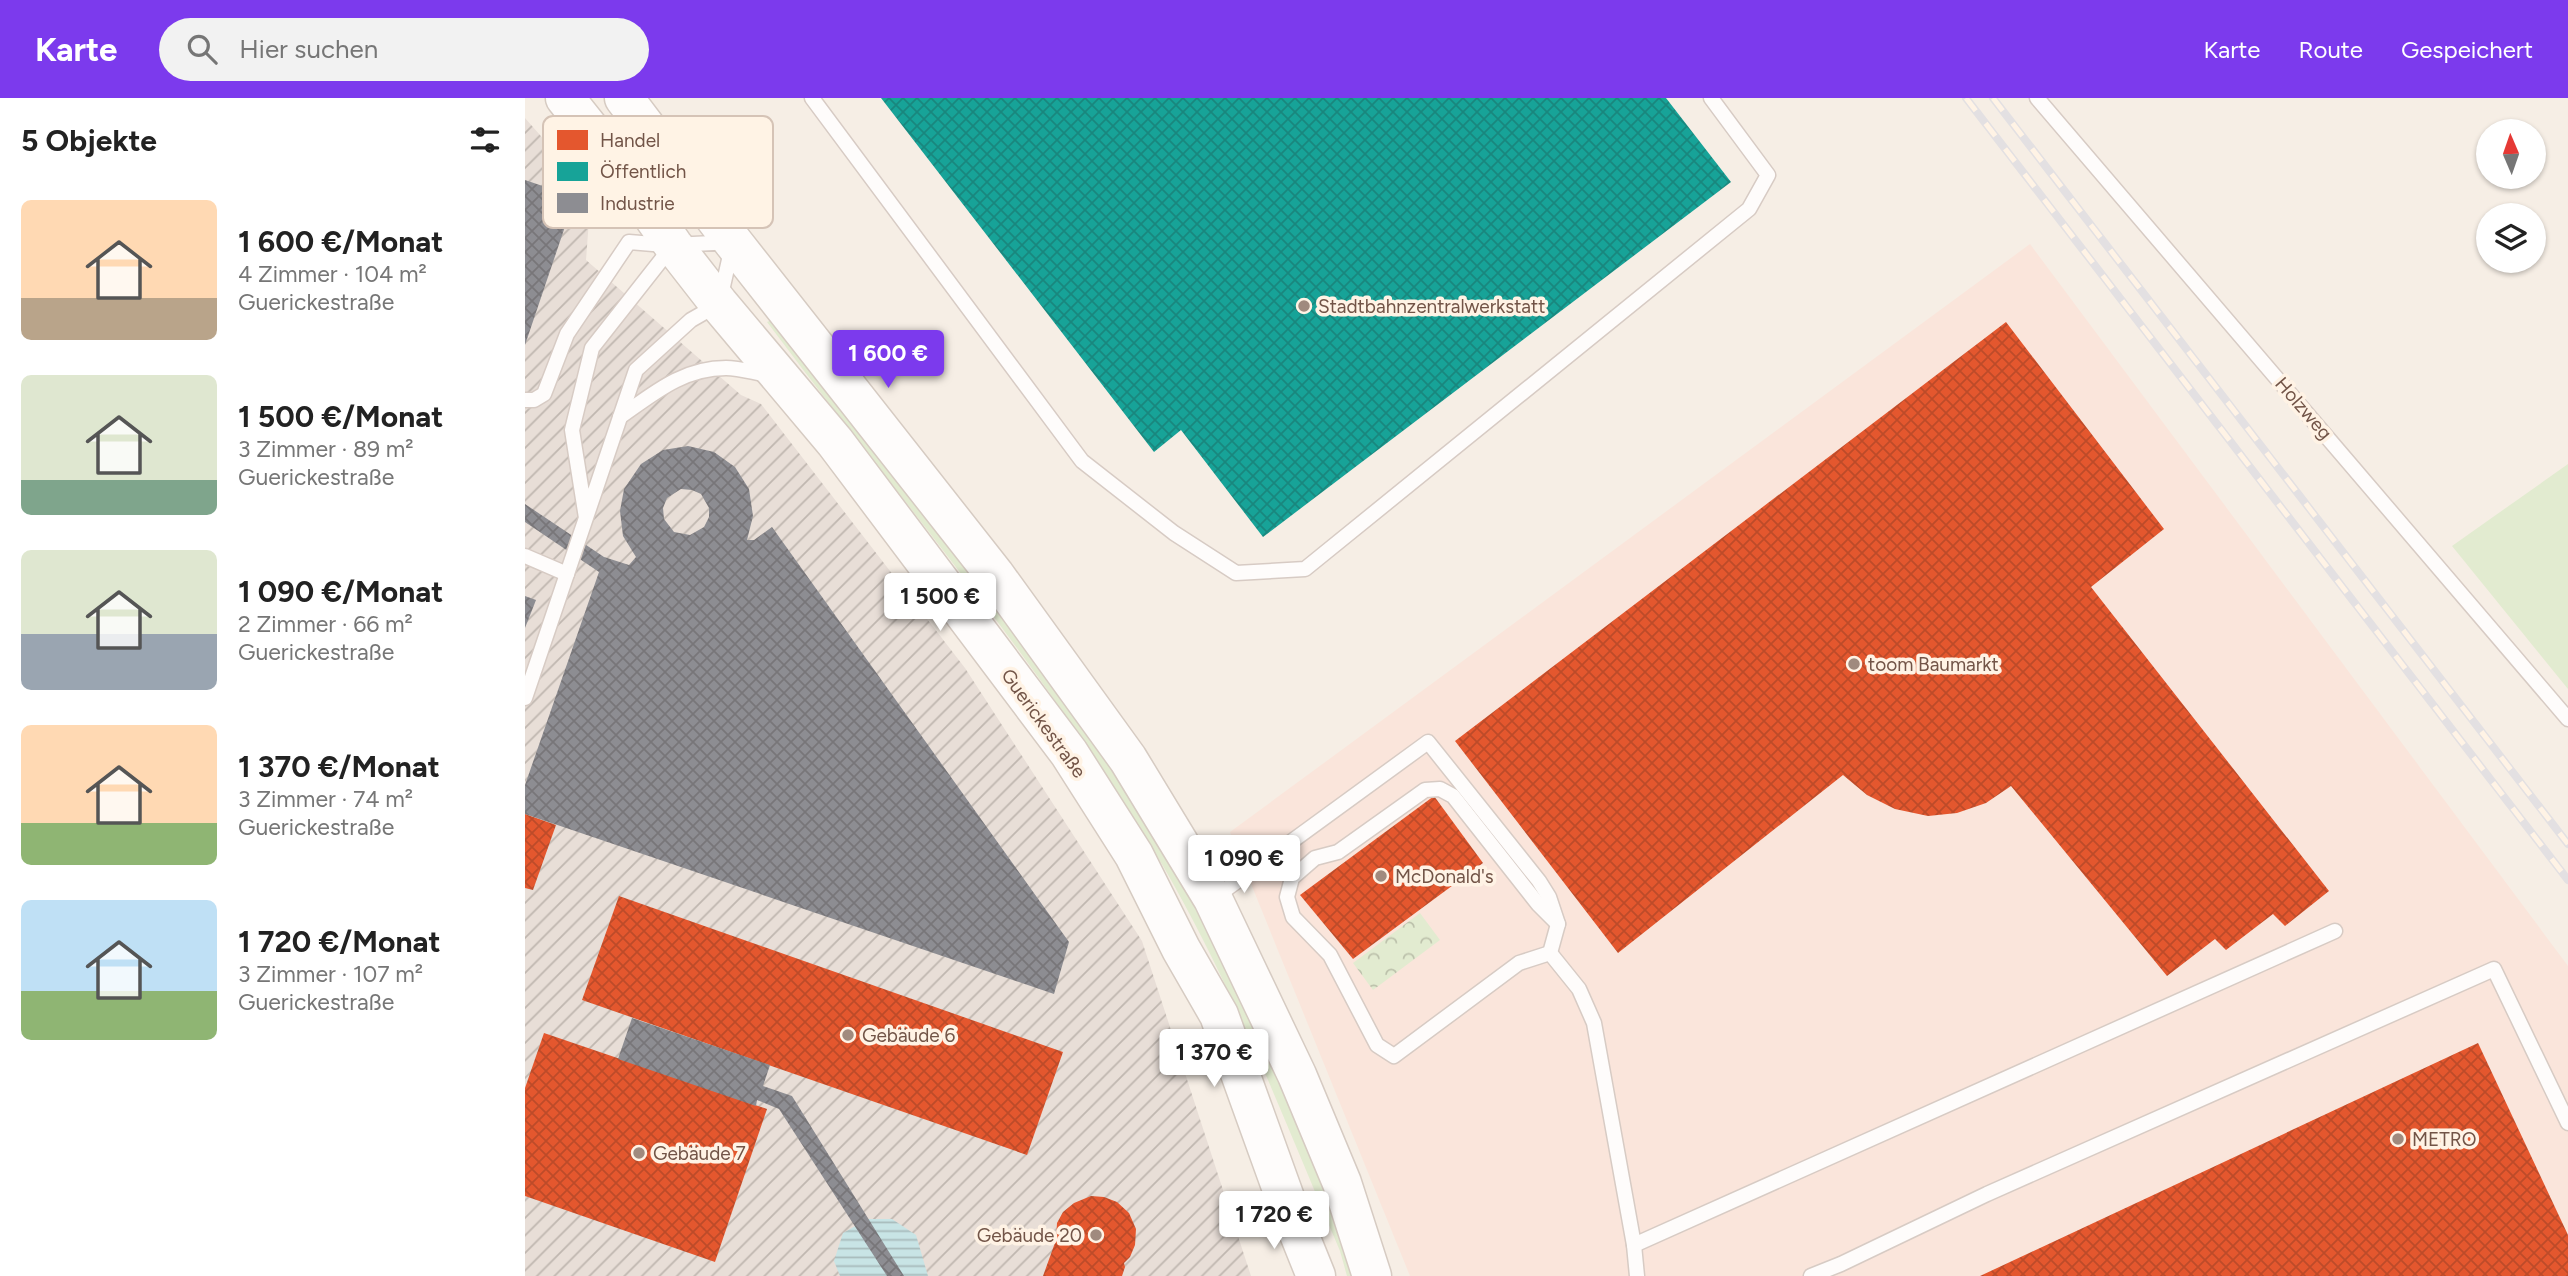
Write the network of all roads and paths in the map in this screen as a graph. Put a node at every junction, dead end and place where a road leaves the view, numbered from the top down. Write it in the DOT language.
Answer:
graph roads {
  1 [pos="565,98"];
  2 [pos="624,98"];
  3 [pos="812,98"];
  4 [pos="1711,98"];
  5 [pos="2037,98"];
  6 [pos="579,116"];
  7 [pos="638,116"];
  8 [pos="661,228"];
  9 [pos="722,228"];
  10 [pos="733,242"];
  11 [pos="673,245"];
  12 [pos="719,304"];
  13 [pos="779,377"];
  14 [pos="525,400"];
  15 [pos="620,417"];
  16 [pos="586,518"];
  17 [pos="525,556"];
  18 [pos="567,574"];
  19 [pos="525,698"];
  20 [pos="2568,719"];
  21 [pos="1213,899"];
  22 [pos="1558,924"];
  23 [pos="2335,931"];
  24 [pos="1550,953"];
  25 [pos="2568,1123"];
  26 [pos="1634,1245"];
  27 [pos="1314,1275"];
  28 [pos="1372,1276"];
  29 [pos="1637,1276"];
  30 [pos="1811,1276"];
  1 -- 6 [label="main road, Guerickestraße"];
  2 -- 7 [label="main road"];
  3 -- 4 [label="lane"];
  5 -- 20 [label="lane, Holzweg"];
  8 -- 11 [label="main road, Guerickestraße"];
  9 -- 10 [label="main road"];
  10 -- 11 [label="lane"];
  10 -- 12 [label="lane"];
  10 -- 21 [label="main road"];
  11 -- 12 [label="main road, Guerickestraße"];
  11 -- 14 [label="lane"];
  11 -- 16 [label="lane"];
  12 -- 13 [label="main road, Guerickestraße"];
  12 -- 15 [label="lane"];
  13 -- 15 [label="lane"];
  13 -- 27 [label="main road, Guerickestraße"];
  15 -- 16 [label="lane"];
  16 -- 18 [label="lane"];
  17 -- 18 [label="lane"];
  18 -- 19 [label="lane"];
  21 -- 22 [label="lane"];
  21 -- 28 [label="main road"];
  22 -- 24 [label="lane"];
  22 -- 24 [label="lane"];
  23 -- 26 [label="lane"];
  24 -- 26 [label="lane"];
  25 -- 30 [label="lane"];
  26 -- 29 [label="lane"];
}
